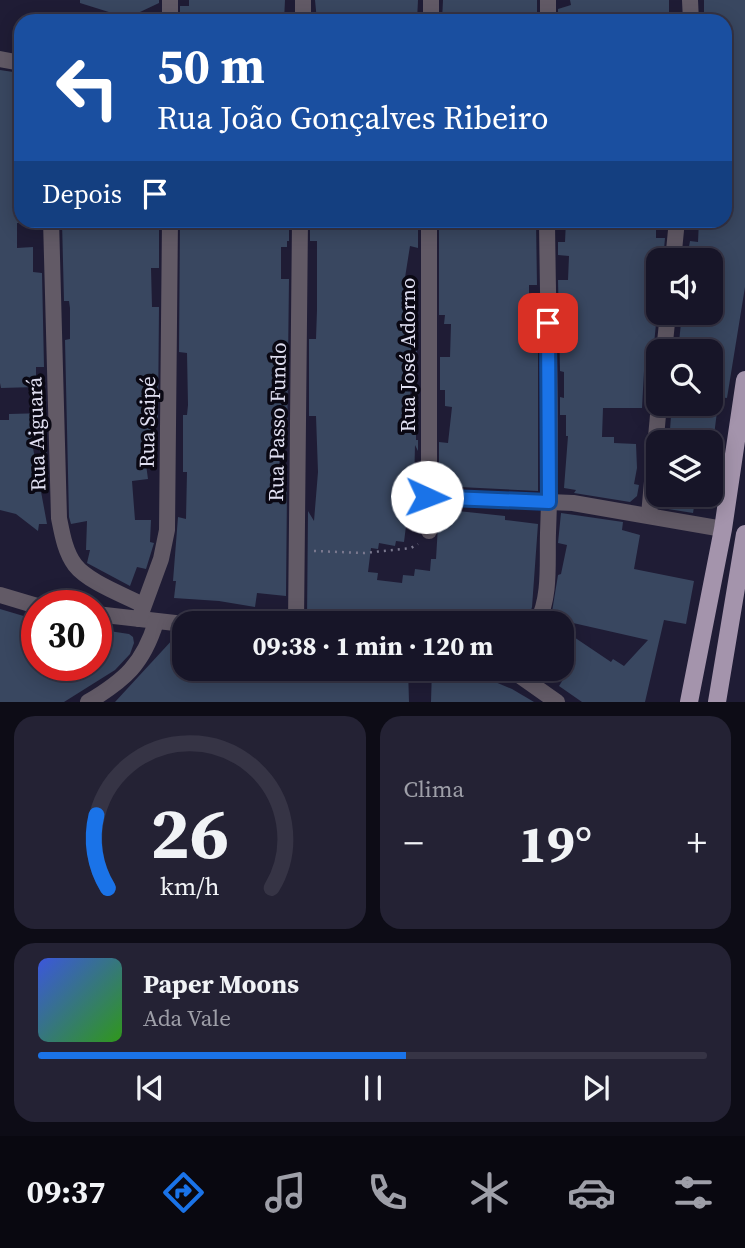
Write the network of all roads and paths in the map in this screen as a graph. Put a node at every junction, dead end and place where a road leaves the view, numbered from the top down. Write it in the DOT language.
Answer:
graph roads {
  1 [pos="51,228"];
  2 [pos="170,228"];
  3 [pos="300,228"];
  4 [pos="429,228"];
  5 [pos="547,228"];
  6 [pos="676,228"];
  7 [pos="674,248"];
  8 [pos="745,380"];
  9 [pos="658,416"];
  10 [pos="427,497"];
  11 [pos="549,502"];
  12 [pos="649,515"];
  13 [pos="723,528"];
  14 [pos="429,531"];
  15 [pos="745,534"];
  16 [pos="297,551"];
  17 [pos="0,595"];
  18 [pos="21,601"];
  19 [pos="296,611"];
  20 [pos="542,611"];
  21 [pos="141,612"];
  22 [pos="112,613"];
  23 [pos="156,622"];
  24 [pos="172,623"];
  25 [pos="528,681"];
  26 [pos="88,702"];
  27 [pos="557,702"];
  28 [pos="690,702"];
  29 [pos="717,702"];
  1 -- 21 [label="street, Rua Aiguará"];
  2 -- 21 [label="street, Rua Saipé"];
  3 -- 16 [label="street, Rua Passo Fundo"];
  4 -- 10 [label="street, Rua José Adorno"];
  5 -- 11 [label="street"];
  6 -- 7 [label="street"];
  8 -- 13 [label="main road"];
  9 -- 12 [label="street"];
  10 -- 11 [label="street"];
  10 -- 14 [label="street, Rua José Adorno"];
  11 -- 12 [label="street"];
  11 -- 20 [label="street"];
  12 -- 13 [label="street"];
  13 -- 28 [label="main road"];
  14 -- 16 [label="path"];
  15 -- 29 [label="main road"];
  16 -- 19 [label="street, Rua Passo Fundo"];
  17 -- 18 [label="street"];
  21 -- 22 [label="street"];
  21 -- 23 [label="street"];
  23 -- 24 [label="street"];
  23 -- 26 [label="street"];
  25 -- 27 [label="street"];
}
